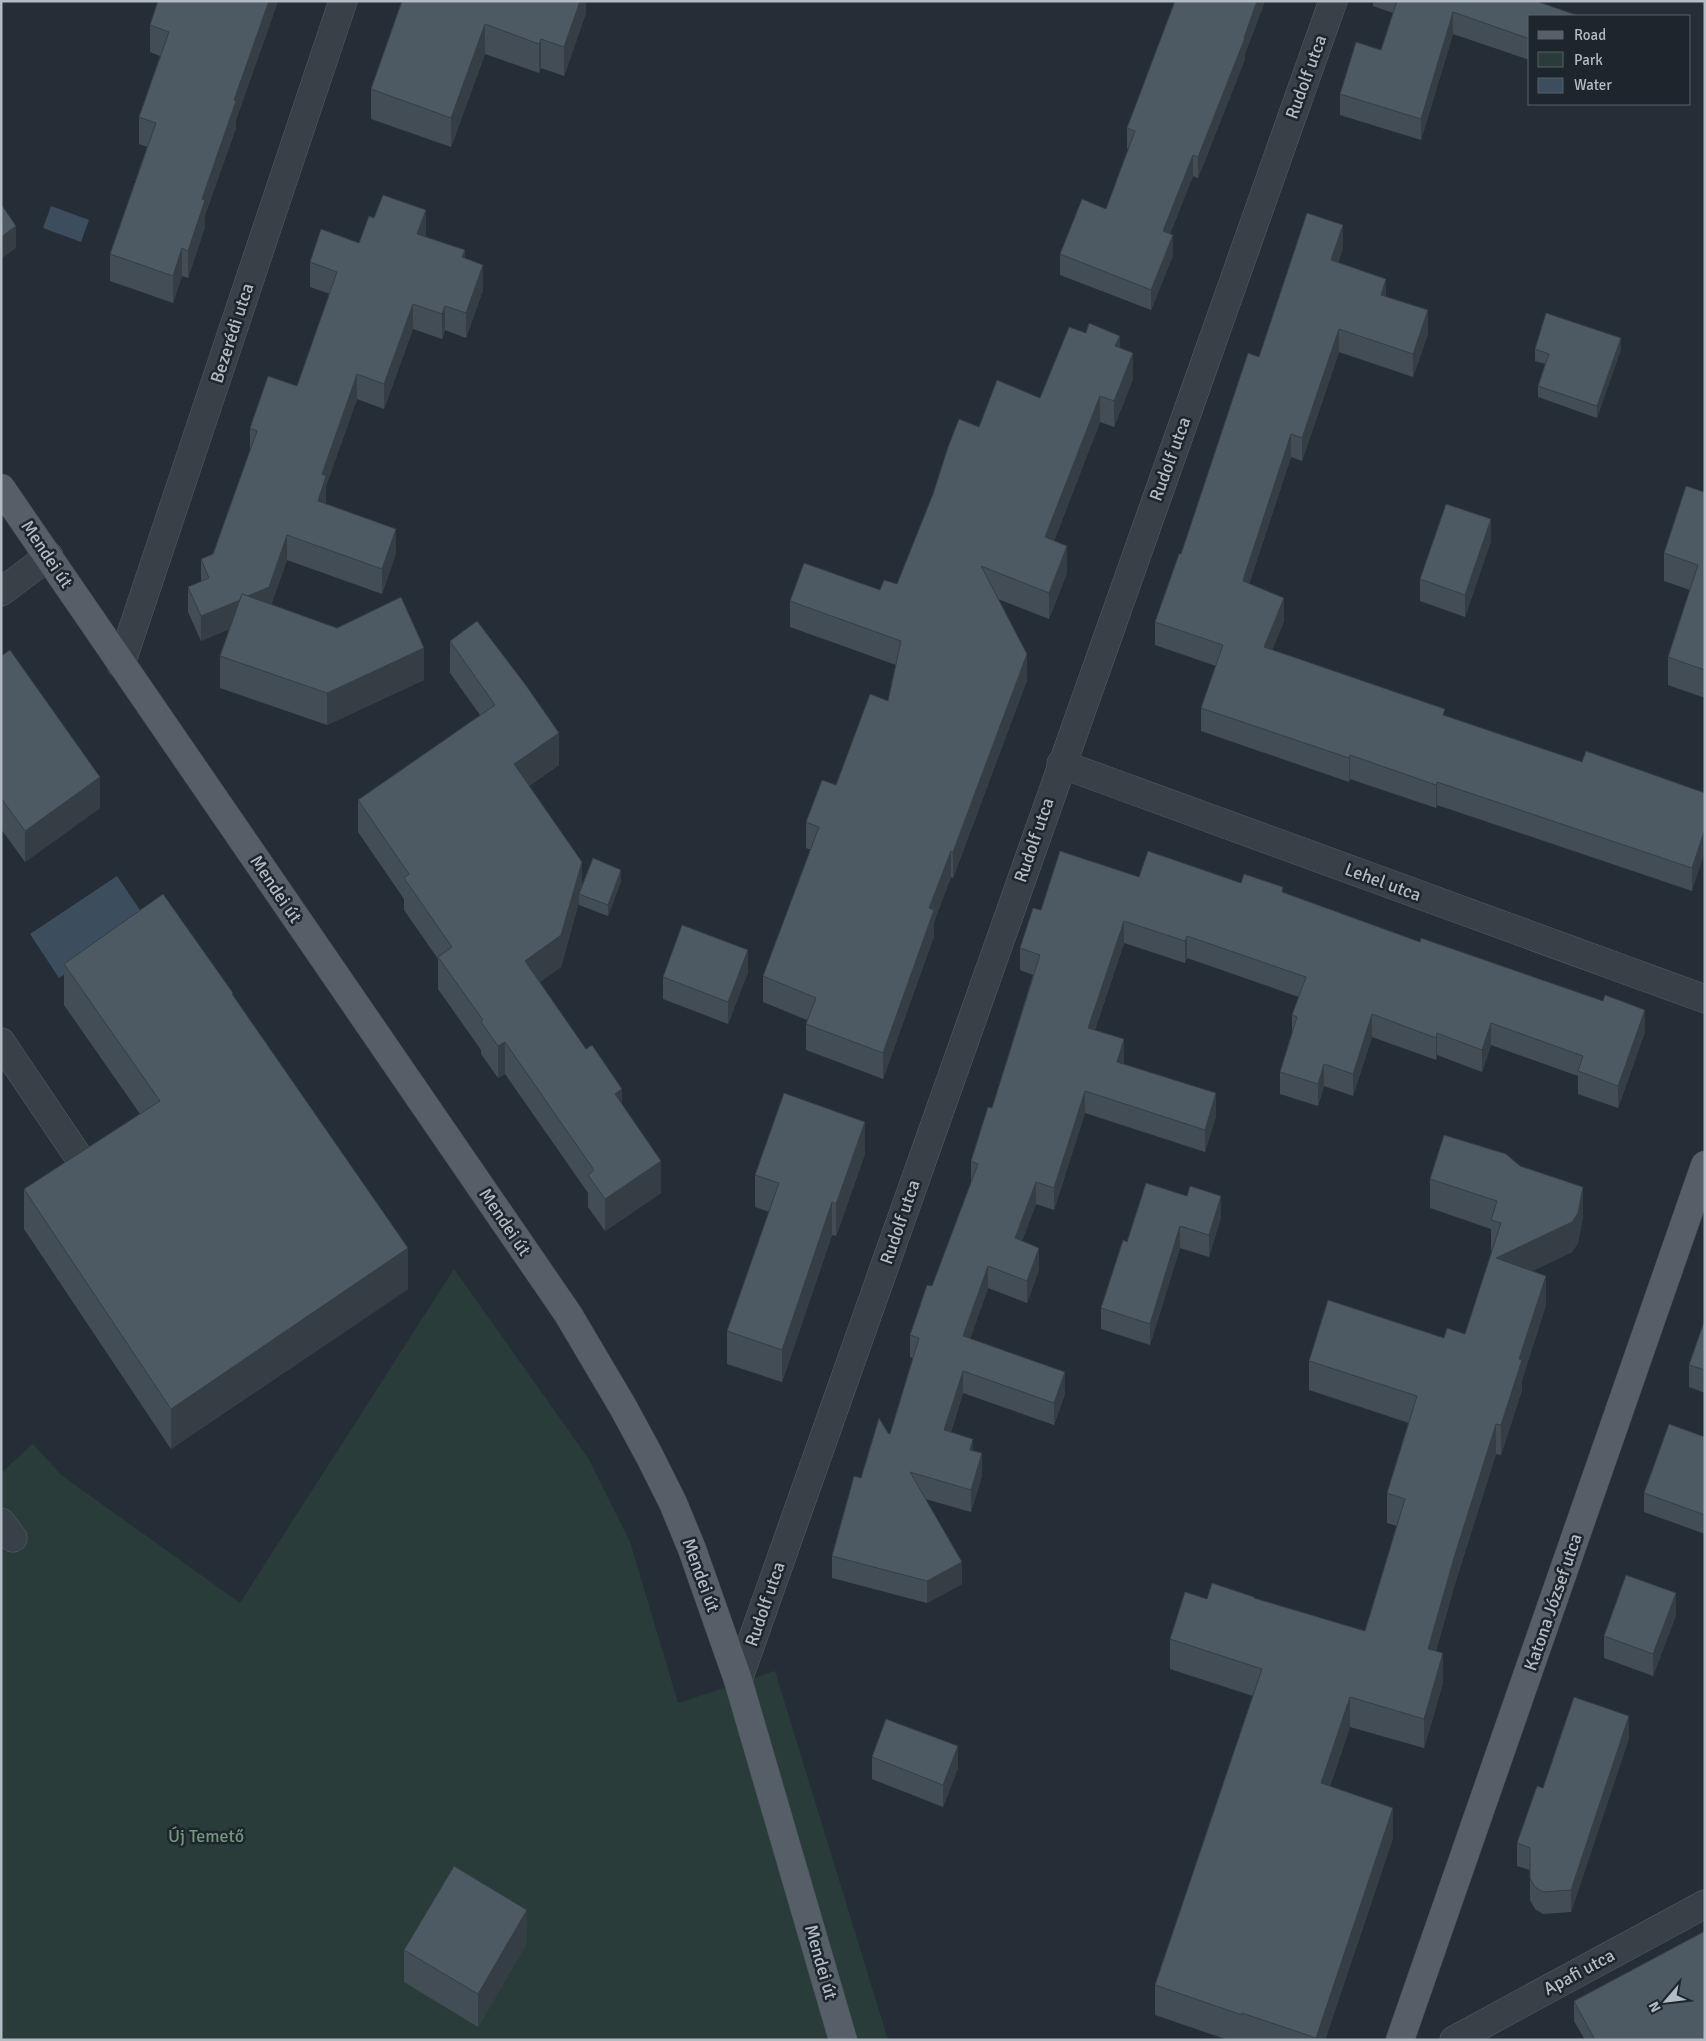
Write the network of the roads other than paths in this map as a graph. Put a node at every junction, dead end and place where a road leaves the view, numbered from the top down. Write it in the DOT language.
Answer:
graph roads {
  1 [pos="343,1"];
  2 [pos="1333,1"];
  3 [pos="1,488"];
  4 [pos="48,556"];
  5 [pos="1,592"];
  6 [pos="122,664"];
  7 [pos="1061,764"];
  8 [pos="1705,999"];
  9 [pos="1,1042"];
  10 [pos="84,1165"];
  11 [pos="1705,1165"];
  12 [pos="738,1680"];
  13 [pos="1705,1904"];
  14 [pos="843,2040"];
  15 [pos="1400,2040"];
  16 [pos="1454,2040"];
  1 -- 6 [label="street, Bezerédi utca"];
  2 -- 7 [label="street, Rudolf utca"];
  3 -- 4 [label="main road, Mendei út"];
  4 -- 5 [label="street"];
  4 -- 6 [label="main road, Mendei út"];
  6 -- 12 [label="main road, Mendei út"];
  7 -- 8 [label="street, Lehel utca"];
  7 -- 12 [label="street, Rudolf utca"];
  9 -- 10 [label="street"];
  11 -- 15 [label="main road, Katona József utca"];
  12 -- 14 [label="main road, Mendei út"];
  13 -- 16 [label="street, Apafi utca"];
}
